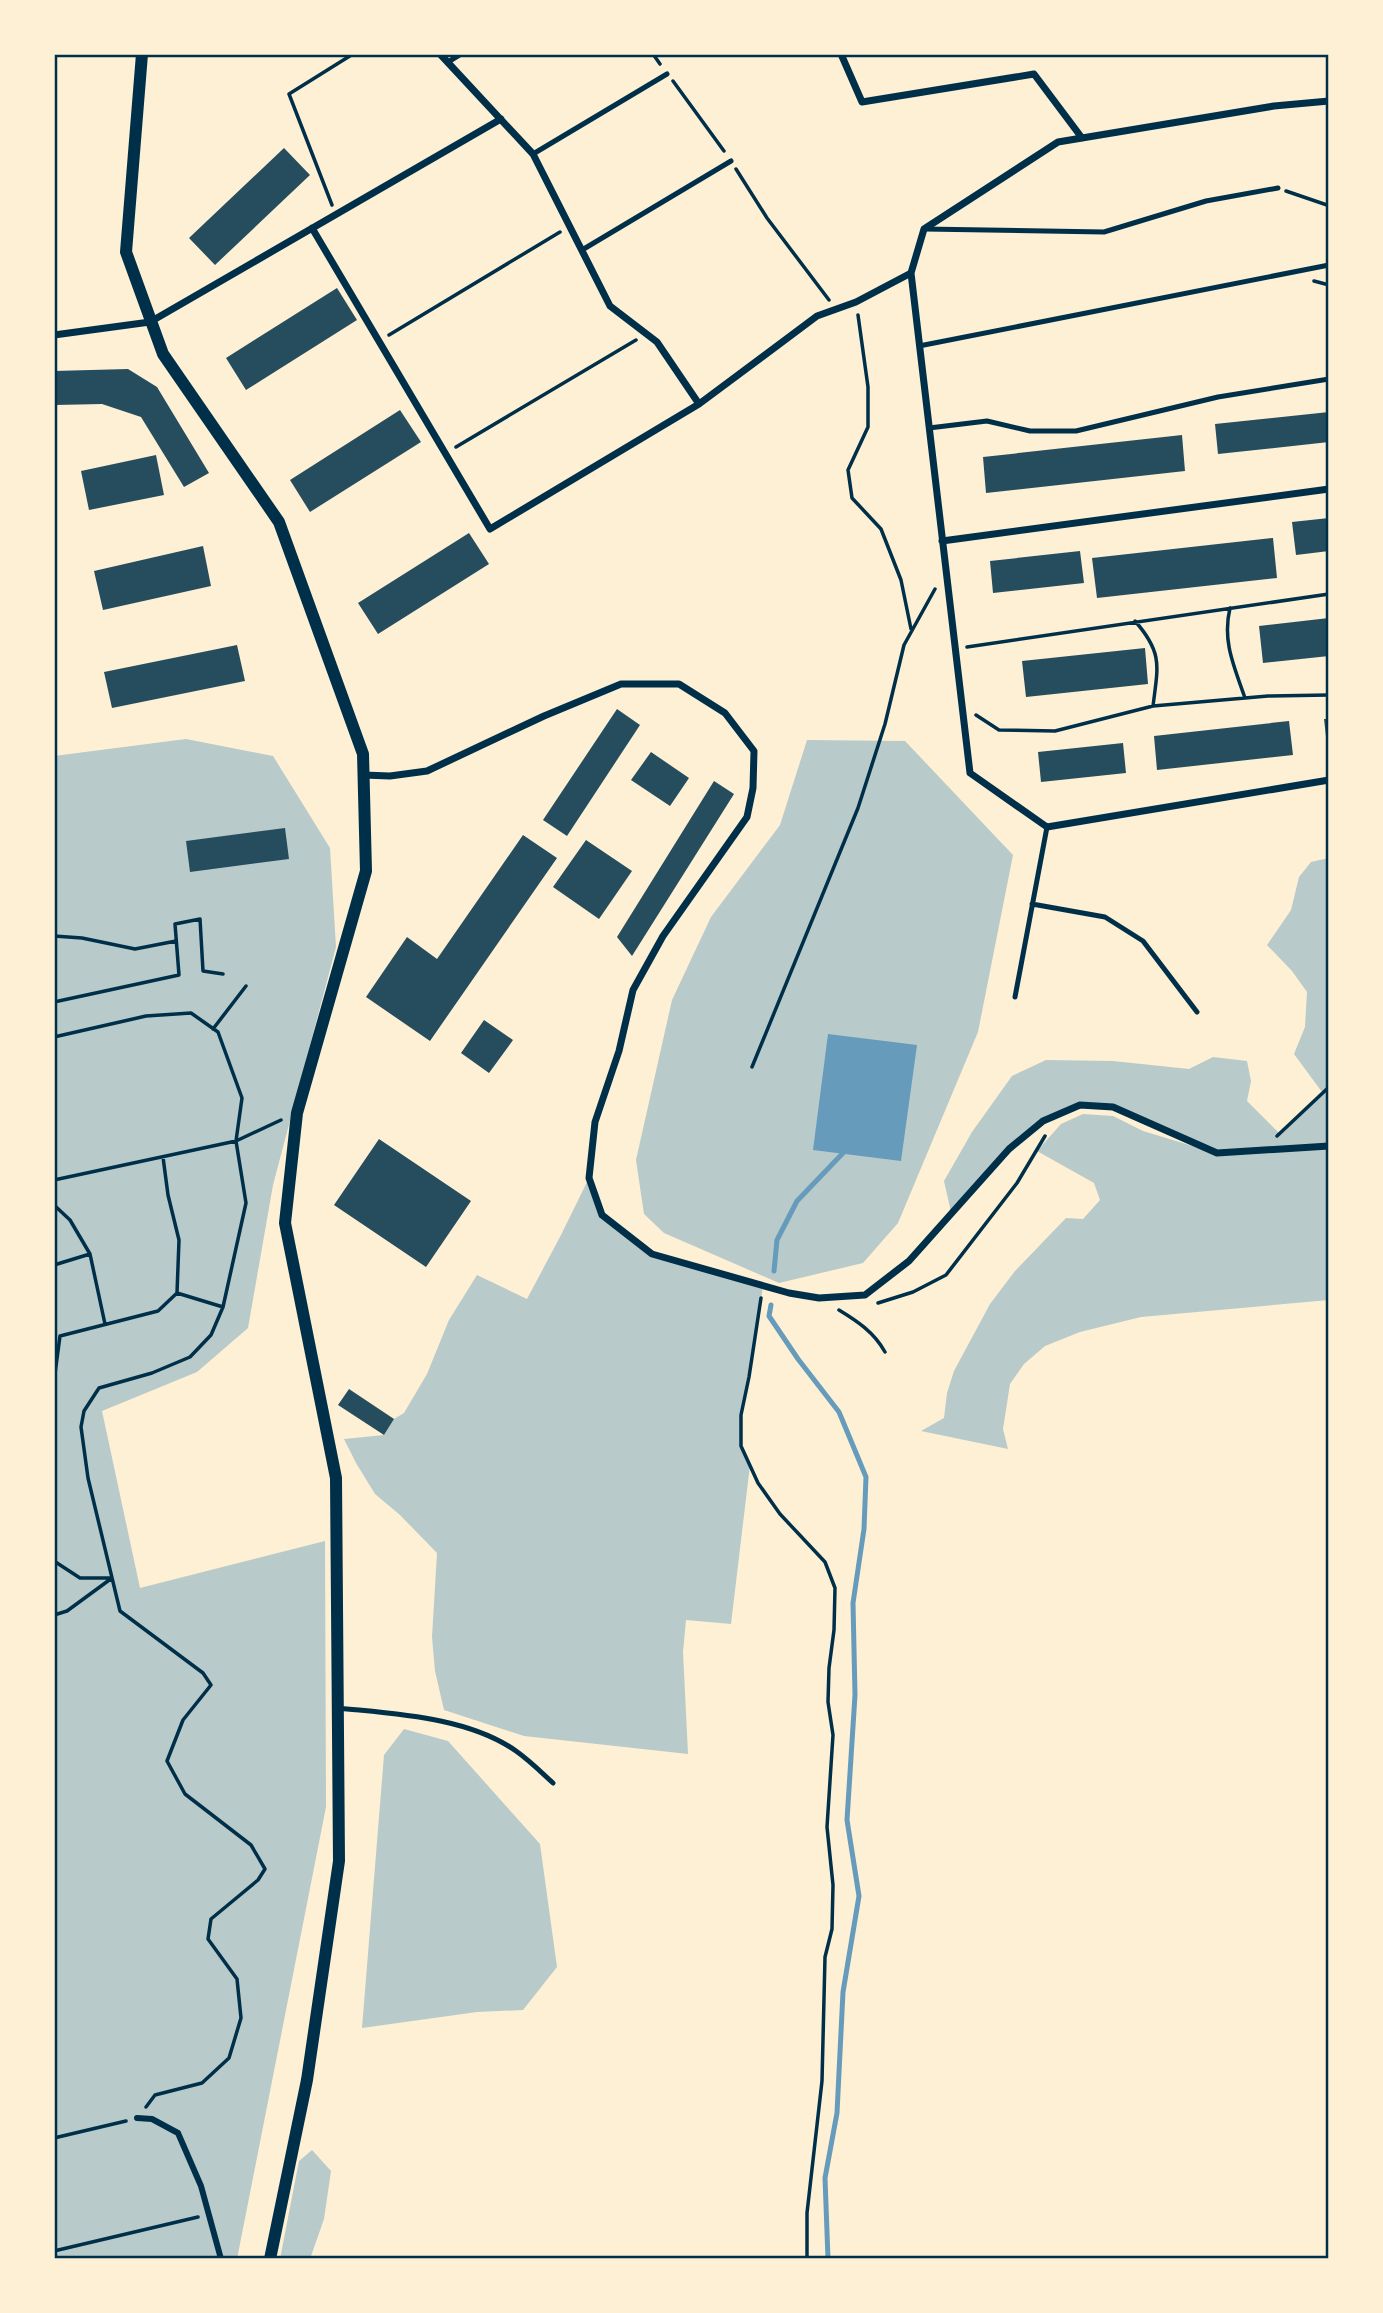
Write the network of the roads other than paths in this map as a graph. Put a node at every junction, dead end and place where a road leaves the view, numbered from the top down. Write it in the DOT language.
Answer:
graph roads {
  1 [pos="142,54"];
  2 [pos="440,54"];
  3 [pos="461,54"];
  4 [pos="842,54"];
  5 [pos="448,62"];
  6 [pos="667,74"];
  7 [pos="1329,101"];
  8 [pos="500,119"];
  9 [pos="1082,138"];
  10 [pos="533,154"];
  11 [pos="731,161"];
  12 [pos="1278,188"];
  13 [pos="312,228"];
  14 [pos="924,229"];
  15 [pos="582,250"];
  16 [pos="1329,265"];
  17 [pos="911,273"];
  18 [pos="150,322"];
  19 [pos="54,335"];
  20 [pos="919,346"];
  21 [pos="1329,379"];
  22 [pos="699,404"];
  23 [pos="929,428"];
  24 [pos="1329,489"];
  25 [pos="942,541"];
  26 [pos="363,775"];
  27 [pos="1329,780"];
  28 [pos="1046,827"];
  29 [pos="1032,904"];
  30 [pos="1015,997"];
  31 [pos="1197,1012"];
  32 [pos="1329,1146"];
  33 [pos="338,1708"];
  34 [pos="553,1783"];
  35 [pos="137,2118"];
  36 [pos="221,2259"];
  37 [pos="270,2259"];
  1 -- 18 [label="street"];
  2 -- 5 [label="street"];
  3 -- 5 [label="lane"];
  4 -- 9 [label="street"];
  5 -- 8 [label="street"];
  6 -- 10 [label="lane"];
  7 -- 9 [label="street"];
  8 -- 10 [label="street"];
  8 -- 13 [label="street"];
  9 -- 14 [label="street"];
  10 -- 15 [label="street"];
  11 -- 15 [label="lane"];
  12 -- 14 [label="lane"];
  13 -- 18 [label="street"];
  13 -- 22 [label="street"];
  14 -- 17 [label="street"];
  15 -- 22 [label="street"];
  16 -- 20 [label="lane"];
  17 -- 20 [label="street"];
  17 -- 22 [label="street"];
  18 -- 19 [label="street"];
  18 -- 26 [label="street"];
  20 -- 23 [label="street"];
  21 -- 23 [label="lane"];
  23 -- 25 [label="street"];
  24 -- 25 [label="street"];
  25 -- 28 [label="street"];
  26 -- 32 [label="street"];
  26 -- 33 [label="street"];
  27 -- 28 [label="street"];
  28 -- 29 [label="lane"];
  29 -- 30 [label="lane"];
  29 -- 31 [label="lane"];
  33 -- 34 [label="lane"];
  33 -- 37 [label="street"];
  35 -- 36 [label="street"];
}
